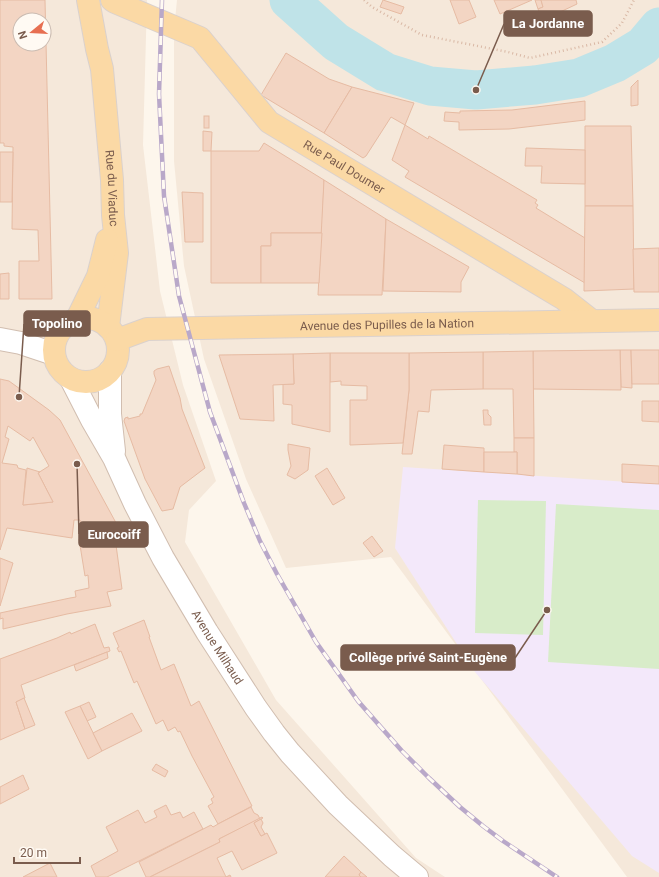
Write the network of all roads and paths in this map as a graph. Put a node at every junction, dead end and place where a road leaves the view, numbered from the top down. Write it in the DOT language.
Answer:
graph roads {
  1 [pos="78,0"];
  2 [pos="88,0"];
  3 [pos="112,0"];
  4 [pos="364,0"];
  5 [pos="634,0"];
  6 [pos="97,49"];
  7 [pos="112,215"];
  8 [pos="77,319"];
  9 [pos="659,320"];
  10 [pos="592,321"];
  11 [pos="112,334"];
  12 [pos="0,339"];
  13 [pos="54,354"];
  14 [pos="110,372"];
  15 [pos="71,379"];
  16 [pos="114,458"];
  17 [pos="417,877"];
  1 -- 6 [label="main road"];
  2 -- 6 [label="main road"];
  3 -- 10 [label="main road, Rue Paul Doumer"];
  4 -- 5 [label="path"];
  6 -- 7 [label="main road, Rue du Viaduc"];
  7 -- 8 [label="main road"];
  7 -- 11 [label="main road, Rue du Viaduc"];
  8 -- 11 [label="main road"];
  8 -- 13 [label="main road"];
  9 -- 10 [label="main road, Avenue des Pupilles de la Nation"];
  10 -- 11 [label="main road, Avenue des Pupilles de la Nation"];
  11 -- 14 [label="main road"];
  12 -- 13 [label="street"];
  13 -- 15 [label="main road"];
  14 -- 15 [label="main road"];
  14 -- 16 [label="street"];
  15 -- 16 [label="street, Avenue Milhaud"];
  16 -- 17 [label="street, Avenue Milhaud"];
}
